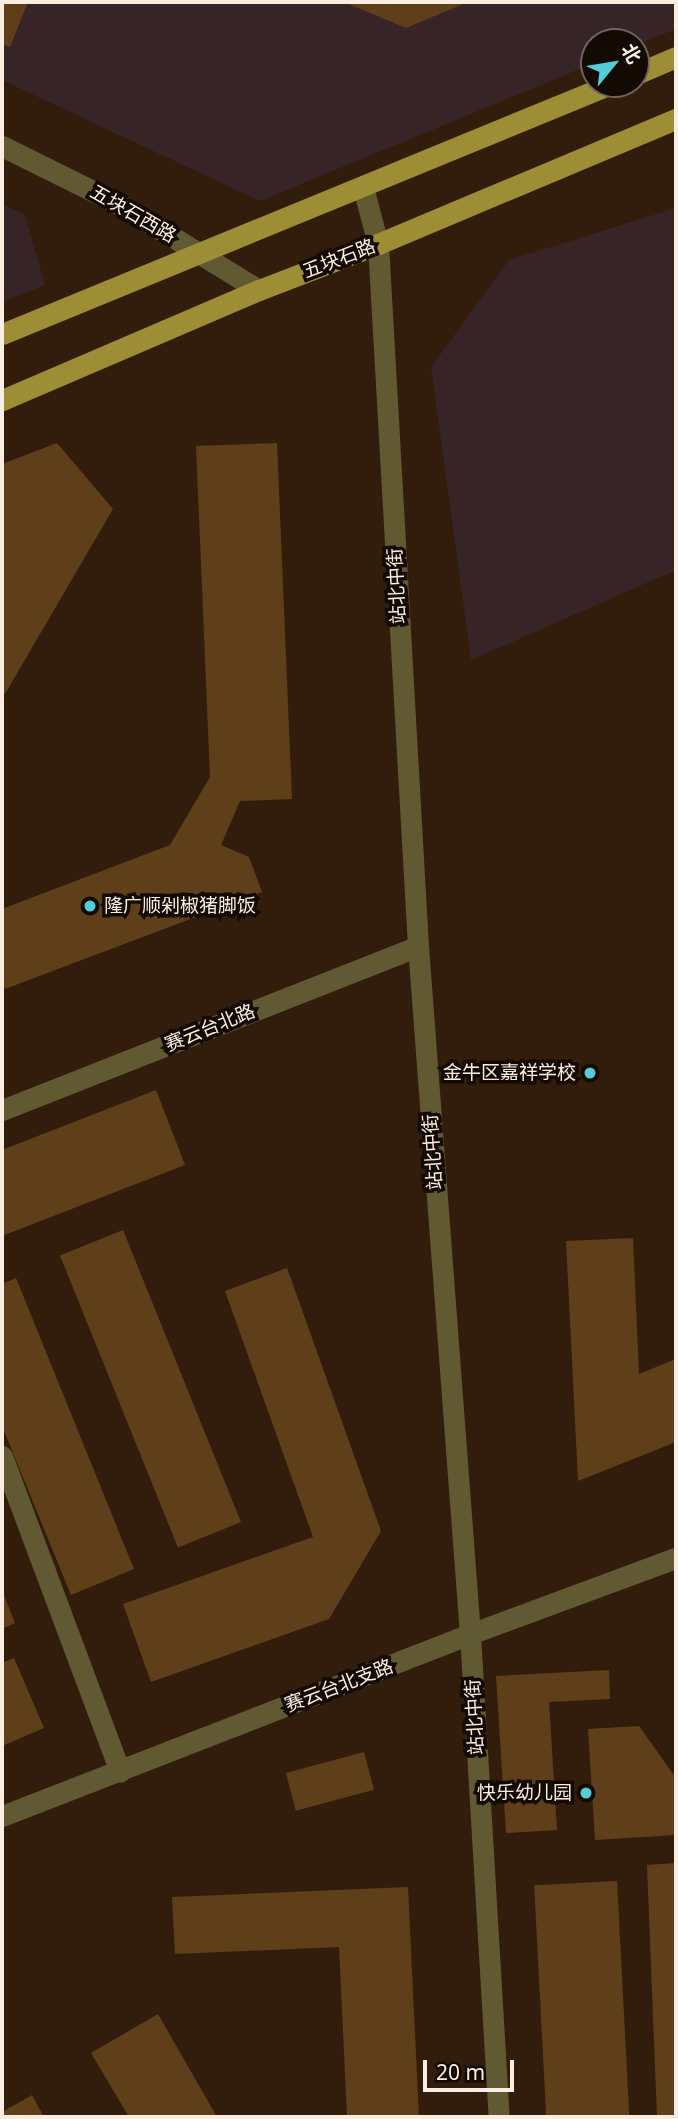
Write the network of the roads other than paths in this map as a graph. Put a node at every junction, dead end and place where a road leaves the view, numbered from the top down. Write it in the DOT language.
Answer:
graph roads {
  1 [pos="676,57"];
  2 [pos="650,68"];
  3 [pos="580,97"];
  4 [pos="676,119"];
  5 [pos="2,146"];
  6 [pos="363,187"];
  7 [pos="378,244"];
  8 [pos="201,253"];
  9 [pos="259,290"];
  10 [pos="2,334"];
  11 [pos="2,400"];
  12 [pos="418,946"];
  13 [pos="2,1110"];
  14 [pos="2,1456"];
  15 [pos="676,1558"];
  16 [pos="470,1634"];
  17 [pos="120,1772"];
  18 [pos="2,1816"];
  19 [pos="499,2117"];
  1 -- 2 [label="main road"];
  3 -- 6 [label="main road"];
  4 -- 7 [label="main road, 五块石路"];
  5 -- 8 [label="street, 五块石西路"];
  6 -- 7 [label="street, 站北中街"];
  6 -- 8 [label="main road"];
  7 -- 9 [label="main road, 五块石路"];
  7 -- 12 [label="street, 站北中街"];
  8 -- 9 [label="street, 五块石西路"];
  8 -- 10 [label="main road"];
  9 -- 11 [label="main road, 五块石路"];
  12 -- 13 [label="street, 赛云台北路"];
  12 -- 16 [label="street, 站北中街"];
  14 -- 17 [label="street"];
  15 -- 16 [label="street, 赛云台北支路"];
  16 -- 17 [label="street, 赛云台北支路"];
  16 -- 19 [label="street, 站北中街"];
  17 -- 18 [label="street, 赛云台北支路"];
}
